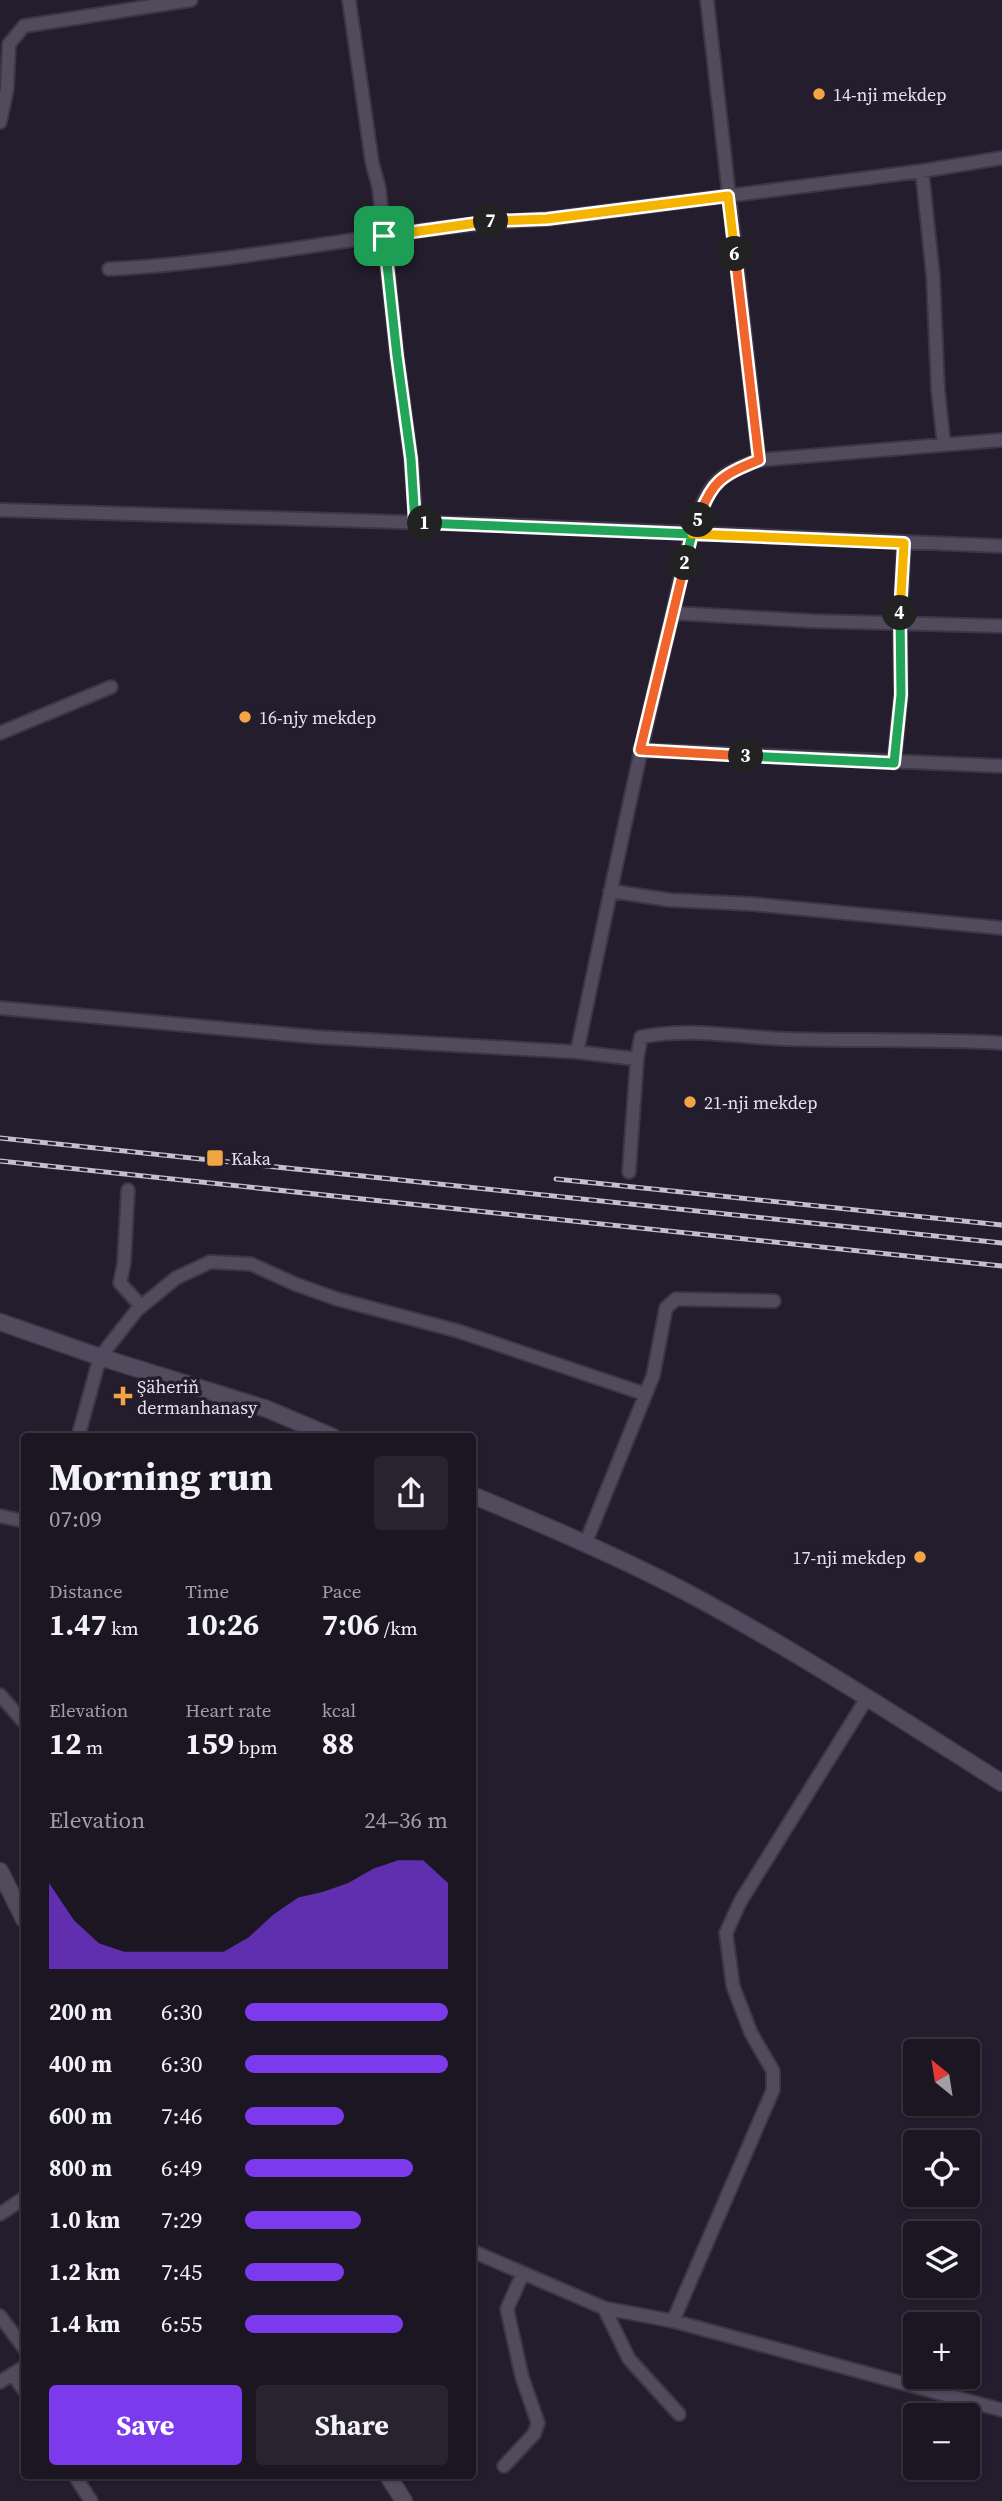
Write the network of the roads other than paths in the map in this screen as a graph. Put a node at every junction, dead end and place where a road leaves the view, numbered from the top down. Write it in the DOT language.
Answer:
graph roads {
  1 [pos="191,0"];
  2 [pos="349,0"];
  3 [pos="707,0"];
  4 [pos="0,122"];
  5 [pos="1002,158"];
  6 [pos="922,171"];
  7 [pos="728,196"];
  8 [pos="384,236"];
  9 [pos="109,269"];
  10 [pos="1002,440"];
  11 [pos="944,445"];
  12 [pos="759,460"];
  13 [pos="0,510"];
  14 [pos="415,523"];
  15 [pos="692,534"];
  16 [pos="904,543"];
  17 [pos="1002,547"];
  18 [pos="673,613"];
  19 [pos="900,623"];
  20 [pos="1002,626"];
  21 [pos="111,687"];
  22 [pos="0,733"];
  23 [pos="640,750"];
  24 [pos="894,763"];
  25 [pos="1002,766"];
  26 [pos="610,891"];
  27 [pos="1002,928"];
  28 [pos="0,1008"];
  29 [pos="1002,1043"];
  30 [pos="577,1052"];
  31 [pos="637,1059"];
  32 [pos="629,1172"];
  33 [pos="128,1190"];
  34 [pos="774,1301"];
  35 [pos="142,1306"];
  36 [pos="0,1322"];
  37 [pos="100,1357"];
  38 [pos="645,1394"];
  39 [pos="79,1433"];
  40 [pos="324,1433"];
  41 [pos="476,1497"];
  42 [pos="0,1516"];
  43 [pos="21,1520"];
  44 [pos="586,1542"];
  45 [pos="0,1695"];
  46 [pos="867,1698"];
  47 [pos="21,1718"];
  48 [pos="1002,1783"];
  49 [pos="0,1871"];
  50 [pos="21,1913"];
  51 [pos="21,2200"];
  52 [pos="0,2214"];
  53 [pos="476,2253"];
  54 [pos="523,2273"];
  55 [pos="604,2308"];
  56 [pos="0,2316"];
  57 [pos="673,2321"];
  58 [pos="21,2344"];
  59 [pos="21,2369"];
  60 [pos="12,2374"];
  61 [pos="0,2382"];
  62 [pos="21,2386"];
  63 [pos="1002,2410"];
  64 [pos="679,2414"];
  65 [pos="504,2466"];
  66 [pos="77,2479"];
  67 [pos="390,2479"];
  68 [pos="91,2501"];
  69 [pos="404,2501"];
  1 -- 4 [label="street"];
  2 -- 8 [label="street"];
  3 -- 7 [label="street"];
  5 -- 6 [label="street"];
  6 -- 7 [label="street"];
  6 -- 11 [label="street"];
  7 -- 8 [label="street"];
  7 -- 12 [label="street"];
  8 -- 9 [label="street"];
  8 -- 14 [label="street"];
  10 -- 11 [label="street"];
  11 -- 12 [label="street"];
  12 -- 15 [label="street"];
  13 -- 14 [label="street"];
  14 -- 15 [label="street"];
  15 -- 16 [label="street"];
  15 -- 18 [label="street"];
  16 -- 17 [label="street"];
  16 -- 19 [label="street"];
  18 -- 19 [label="street"];
  18 -- 23 [label="street"];
  19 -- 20 [label="street"];
  19 -- 24 [label="street"];
  21 -- 22 [label="street"];
  23 -- 24 [label="street"];
  23 -- 26 [label="street"];
  24 -- 25 [label="street"];
  26 -- 27 [label="street"];
  26 -- 30 [label="street"];
  28 -- 30 [label="street"];
  29 -- 31 [label="street"];
  30 -- 31 [label="street"];
  31 -- 32 [label="street"];
  33 -- 35 [label="street"];
  34 -- 38 [label="street"];
  35 -- 37 [label="street"];
  35 -- 38 [label="street"];
  36 -- 37 [label="street"];
  37 -- 39 [label="street"];
  37 -- 40 [label="street"];
  38 -- 44 [label="street"];
  41 -- 44 [label="street"];
  42 -- 43 [label="street"];
  44 -- 46 [label="street"];
  45 -- 47 [label="street"];
  46 -- 48 [label="street"];
  46 -- 57 [label="street"];
  49 -- 50 [label="street"];
  51 -- 52 [label="street"];
  53 -- 54 [label="street"];
  54 -- 55 [label="street"];
  54 -- 65 [label="street"];
  55 -- 57 [label="street"];
  55 -- 64 [label="street"];
  56 -- 58 [label="street"];
  57 -- 63 [label="street"];
  59 -- 60 [label="street"];
  60 -- 61 [label="street"];
  60 -- 62 [label="street"];
  66 -- 68 [label="street"];
  67 -- 69 [label="street"];
}
